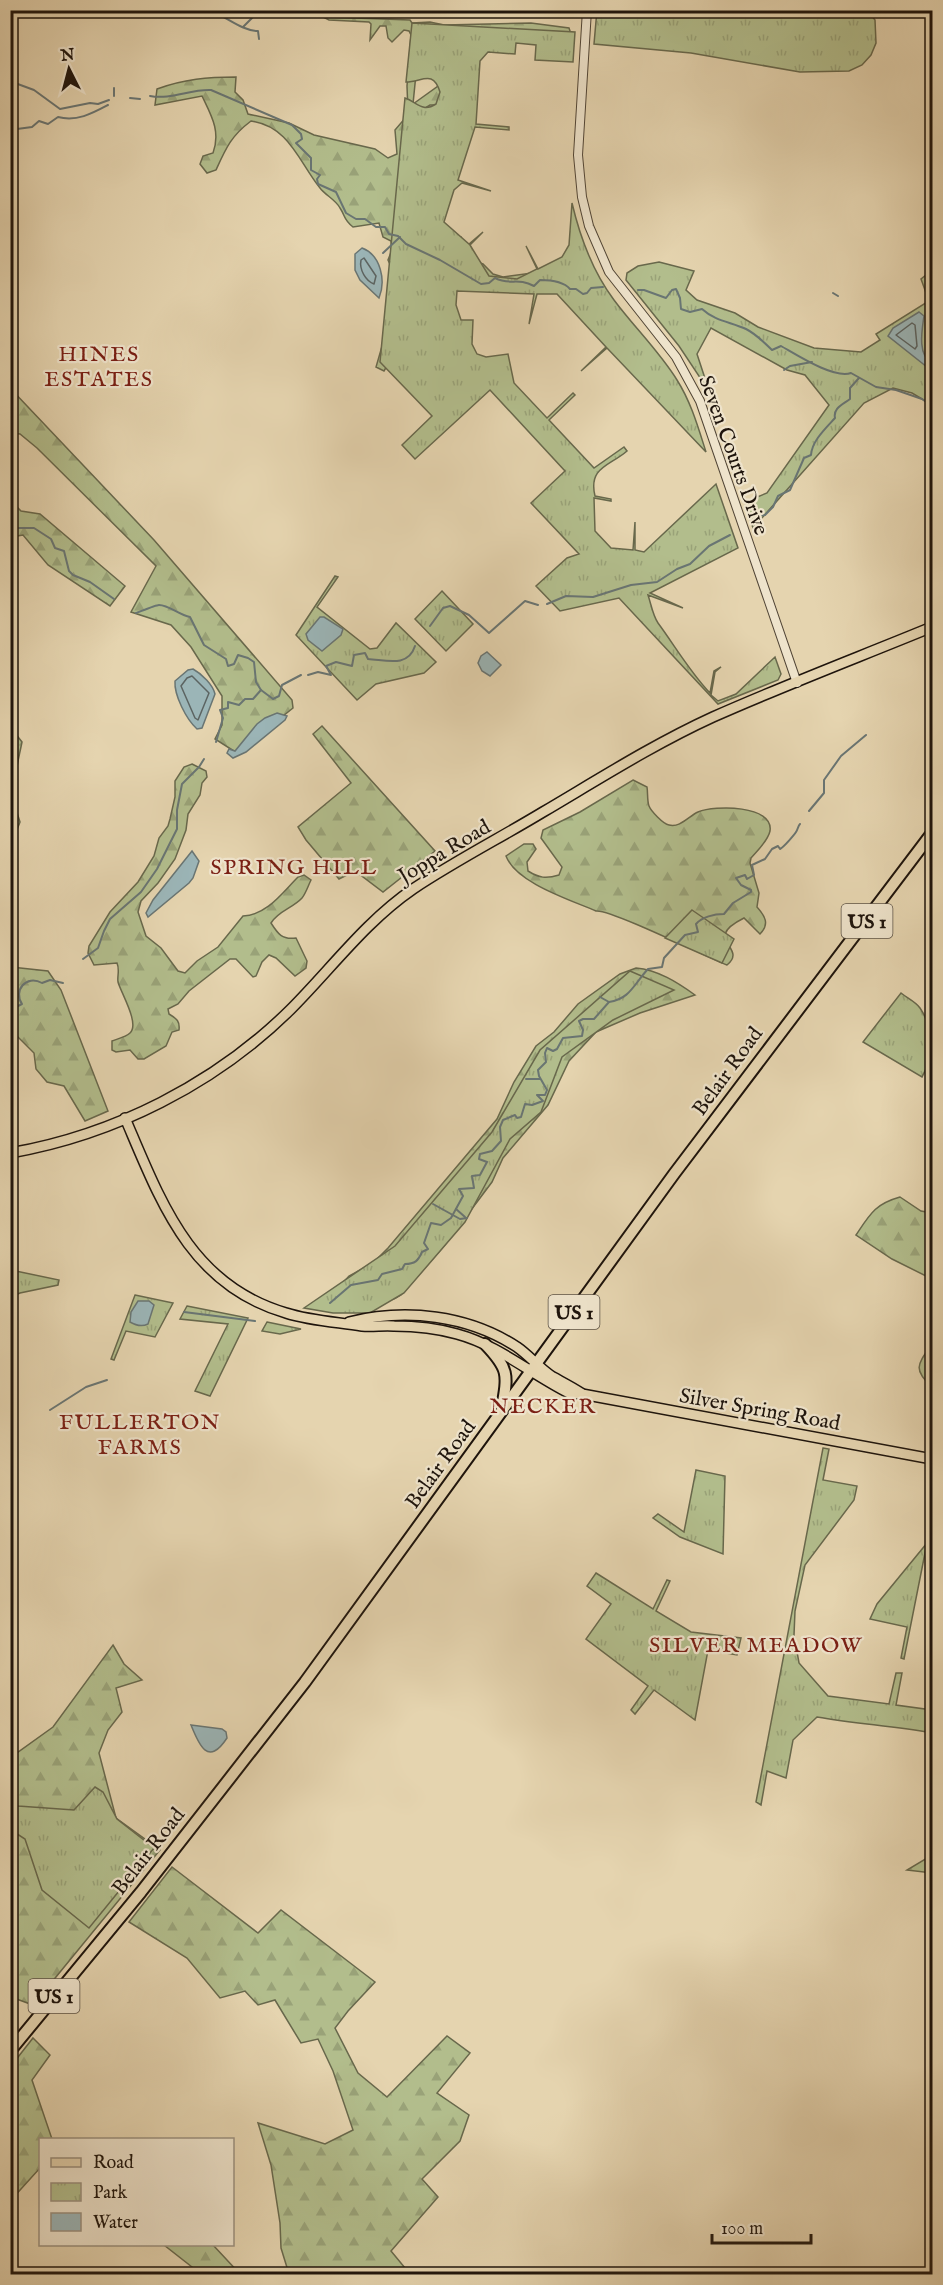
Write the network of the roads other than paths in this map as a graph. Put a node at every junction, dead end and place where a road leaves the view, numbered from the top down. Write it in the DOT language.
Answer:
graph roads {
  1 [pos="587,10"];
  2 [pos="933,627"];
  3 [pos="797,683"];
  4 [pos="933,833"];
  5 [pos="125,1118"];
  6 [pos="10,1153"];
  7 [pos="347,1323"];
  8 [pos="485,1344"];
  9 [pos="534,1367"];
  10 [pos="501,1412"];
  11 [pos="933,1459"];
  12 [pos="10,2051"];
  1 -- 3 [label="street, Seven Courts Drive"];
  2 -- 3 [label="main road, Joppa Road"];
  3 -- 5 [label="main road, Joppa Road"];
  4 -- 9 [label="highway, Belair Road / US 1"];
  5 -- 6 [label="main road, Joppa Road"];
  5 -- 7 [label="main road, Silver Spring Road"];
  7 -- 8 [label="main road, Silver Spring Road"];
  7 -- 9 [label="main road, Silver Spring Road"];
  8 -- 9 [label="main road, Silver Spring Road"];
  8 -- 10 [label="highway"];
  9 -- 10 [label="highway, Belair Road / US 1"];
  9 -- 11 [label="main road, Silver Spring Road"];
  10 -- 12 [label="highway, Belair Road / US 1"];
}
